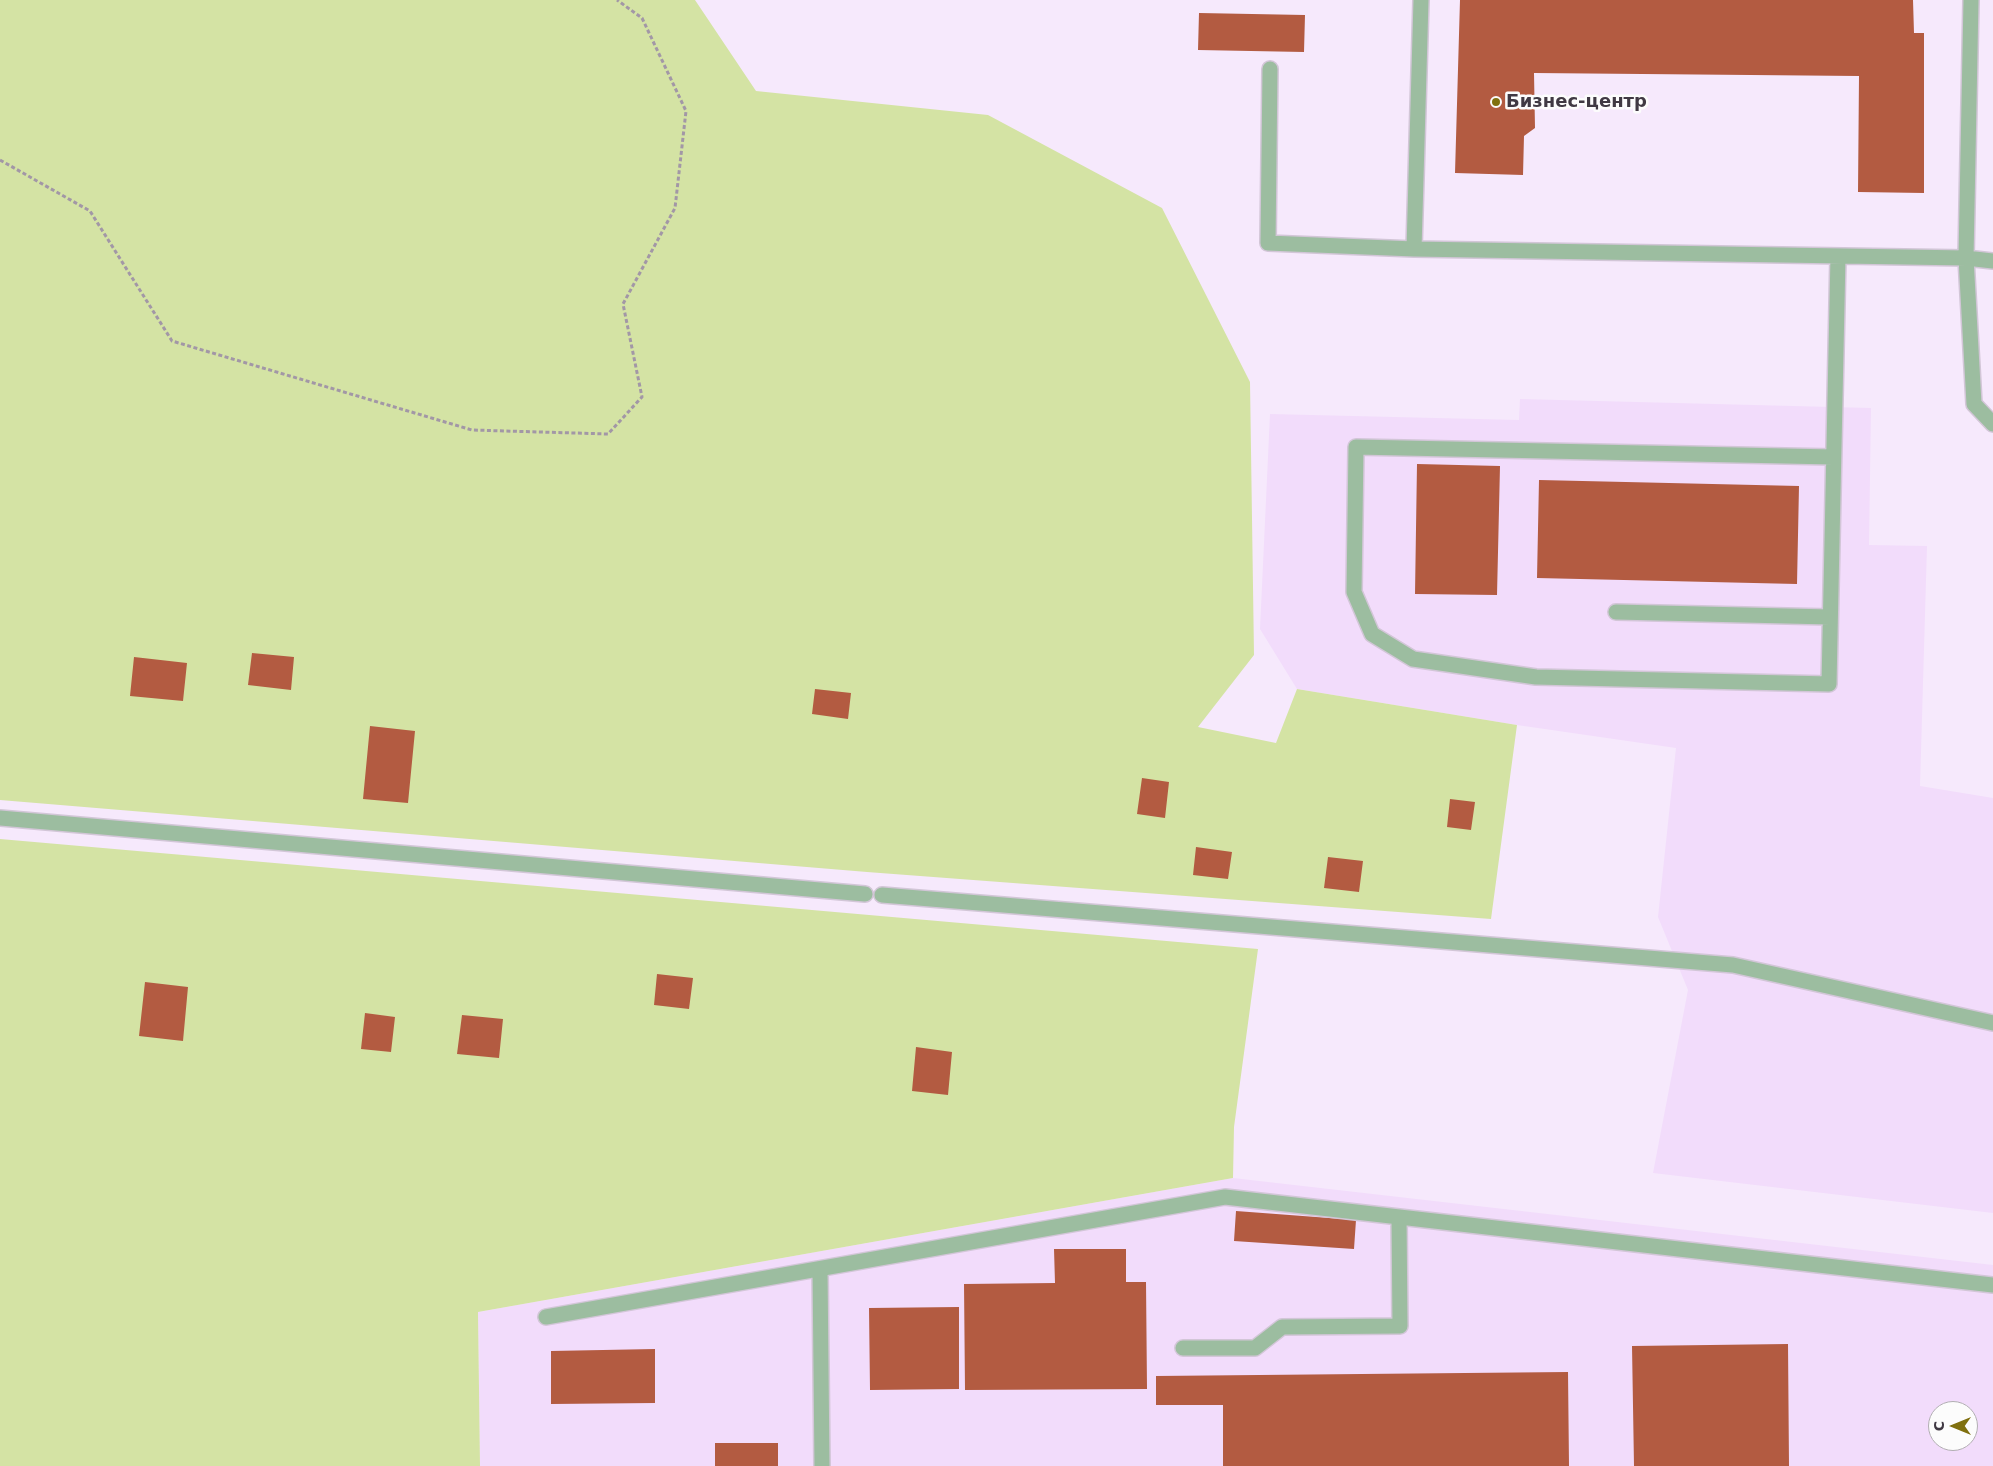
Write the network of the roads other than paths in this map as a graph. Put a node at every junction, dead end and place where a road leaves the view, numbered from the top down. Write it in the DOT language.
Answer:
graph roads {
  1 [pos="1421,0"];
  2 [pos="1971,0"];
  3 [pos="1270,69"];
  4 [pos="1414,248"];
  5 [pos="1838,256"];
  6 [pos="1966,258"];
  7 [pos="1993,261"];
  8 [pos="1993,424"];
  9 [pos="1833,457"];
  10 [pos="1616,612"];
  11 [pos="1830,617"];
  12 [pos="0,818"];
  13 [pos="865,894"];
  14 [pos="882,895"];
  15 [pos="1993,1023"];
  16 [pos="1399,1217"];
  17 [pos="820,1269"];
  18 [pos="1993,1285"];
  19 [pos="546,1317"];
  20 [pos="1183,1348"];
  21 [pos="822,1466"];
  1 -- 4 [label="street"];
  2 -- 6 [label="street"];
  3 -- 4 [label="street"];
  4 -- 5 [label="street"];
  5 -- 6 [label="street"];
  5 -- 9 [label="street"];
  6 -- 7 [label="street"];
  6 -- 8 [label="street"];
  9 -- 11 [label="street"];
  9 -- 11 [label="street"];
  10 -- 11 [label="street"];
  12 -- 13 [label="street"];
  14 -- 15 [label="street"];
  16 -- 17 [label="street"];
  16 -- 18 [label="street"];
  16 -- 20 [label="street"];
  17 -- 19 [label="street"];
  17 -- 21 [label="street"];
}
